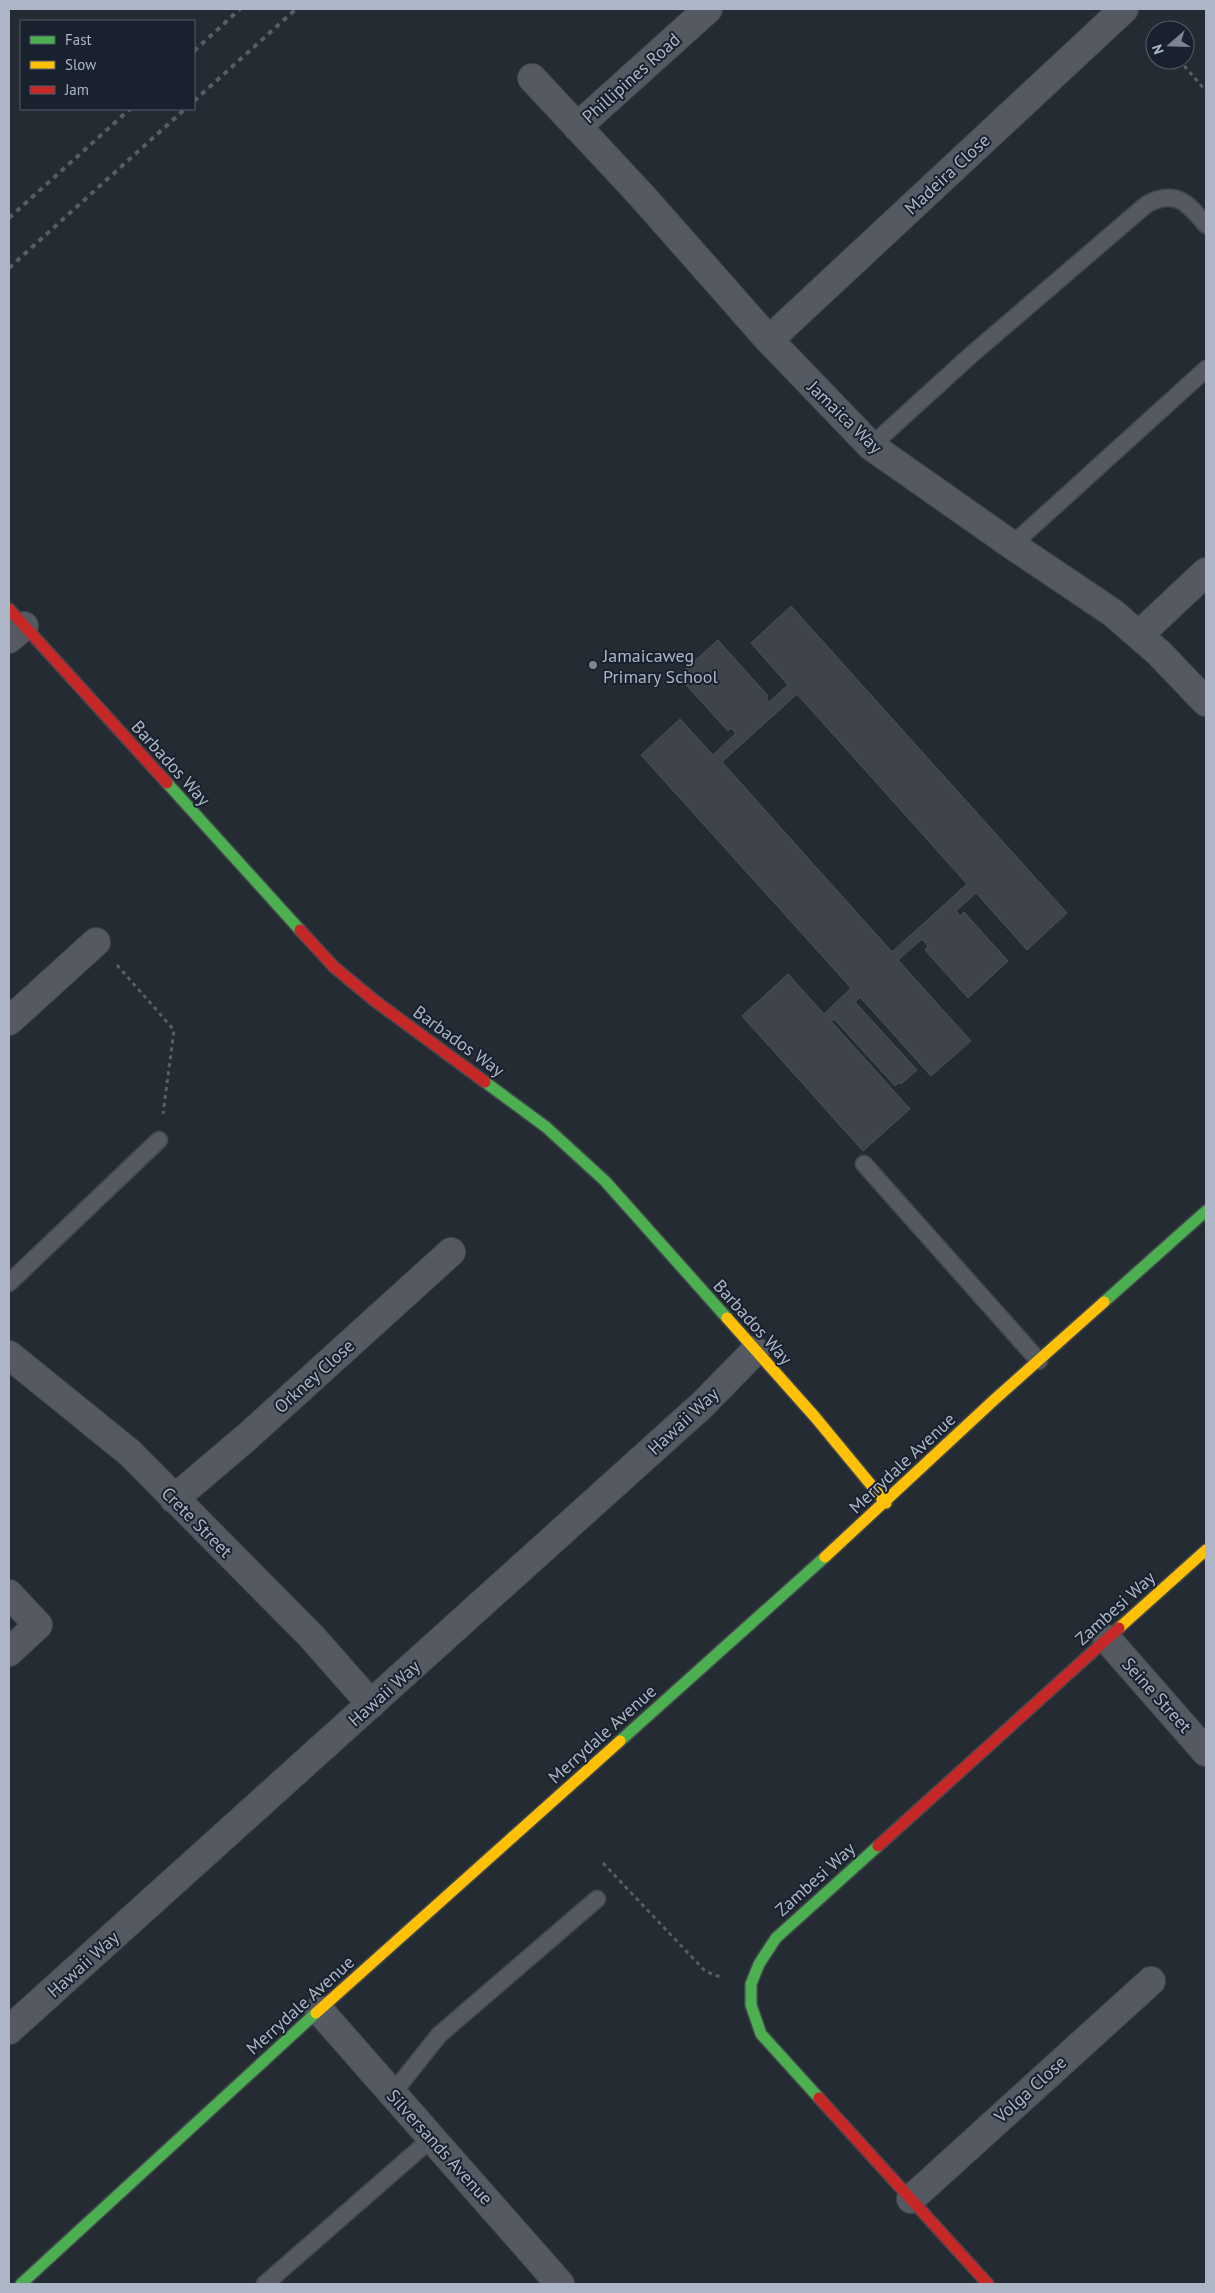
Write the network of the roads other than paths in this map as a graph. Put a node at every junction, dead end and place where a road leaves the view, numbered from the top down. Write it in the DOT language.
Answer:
graph roads {
  1 [pos="708,9"];
  2 [pos="1124,9"];
  3 [pos="532,78"];
  4 [pos="578,128"];
  5 [pos="1206,225"];
  6 [pos="769,340"];
  7 [pos="1206,369"];
  8 [pos="871,446"];
  9 [pos="1012,545"];
  10 [pos="1206,572"];
  11 [pos="14,625"];
  12 [pos="1140,634"];
  13 [pos="1206,702"];
  14 [pos="96,942"];
  15 [pos="9,1021"];
  16 [pos="159,1140"];
  17 [pos="864,1164"];
  18 [pos="1206,1211"];
  19 [pos="451,1252"];
  20 [pos="9,1283"];
  21 [pos="755,1351"];
  22 [pos="9,1355"];
  23 [pos="1040,1361"];
  24 [pos="174,1499"];
  25 [pos="886,1503"];
  26 [pos="1206,1550"];
  27 [pos="9,1594"];
  28 [pos="1107,1639"];
  29 [pos="9,1652"];
  30 [pos="371,1704"];
  31 [pos="1206,1752"];
  32 [pos="596,1899"];
  33 [pos="1151,1981"];
  34 [pos="320,2010"];
  35 [pos="9,2030"];
  36 [pos="392,2094"];
  37 [pos="432,2138"];
  38 [pos="911,2199"];
  39 [pos="21,2284"];
  40 [pos="265,2284"];
  41 [pos="560,2284"];
  42 [pos="988,2284"];
  1 -- 4 [label="street, Phillipines Road"];
  2 -- 6 [label="street, Madeira Close"];
  3 -- 4 [label="street, Jamaica Way"];
  4 -- 6 [label="street, Jamaica Way"];
  5 -- 8 [label="lane"];
  6 -- 8 [label="street, Jamaica Way"];
  7 -- 9 [label="lane"];
  8 -- 9 [label="street, Jamaica Way"];
  9 -- 12 [label="street, Jamaica Way"];
  10 -- 12 [label="street"];
  11 -- 21 [label="street, Barbados Way"];
  12 -- 13 [label="street, Jamaica Way"];
  14 -- 15 [label="street"];
  16 -- 20 [label="lane"];
  17 -- 23 [label="lane"];
  18 -- 23 [label="street, Merrydale Avenue"];
  19 -- 24 [label="street, Orkney Close"];
  21 -- 25 [label="street, Barbados Way"];
  21 -- 30 [label="street, Hawaii Way"];
  22 -- 24 [label="street, Crete Street"];
  23 -- 25 [label="street, Merrydale Avenue"];
  24 -- 30 [label="street, Crete Street"];
  25 -- 34 [label="street, Merrydale Avenue"];
  26 -- 28 [label="street, Zambesi Way"];
  27 -- 29 [label="street"];
  28 -- 31 [label="street, Seine Street"];
  28 -- 38 [label="street, Zambesi Way"];
  30 -- 35 [label="street, Hawaii Way"];
  32 -- 36 [label="lane"];
  33 -- 38 [label="street, Volga Close"];
  34 -- 36 [label="street, Silversands Avenue"];
  34 -- 39 [label="street, Merrydale Avenue"];
  36 -- 37 [label="street, Silversands Avenue"];
  37 -- 40 [label="lane"];
  37 -- 41 [label="street, Silversands Avenue"];
  38 -- 42 [label="street, Zambesi Way"];
}
